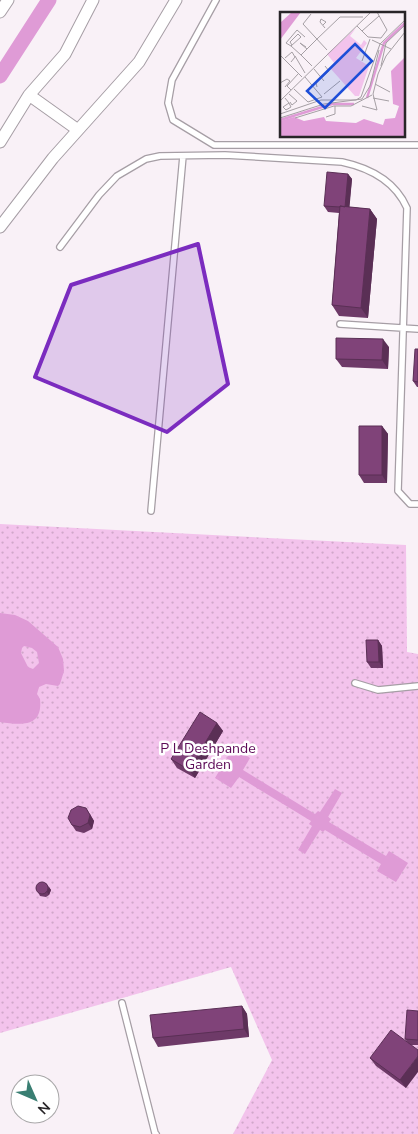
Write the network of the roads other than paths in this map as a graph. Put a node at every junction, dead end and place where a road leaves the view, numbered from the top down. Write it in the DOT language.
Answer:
graph roads {
  1 [pos="8,0"];
  2 [pos="93,0"];
  3 [pos="176,0"];
  4 [pos="216,0"];
  5 [pos="0,12"];
  6 [pos="29,95"];
  7 [pos="78,130"];
  8 [pos="0,142"];
  9 [pos="418,145"];
  10 [pos="183,156"];
  11 [pos="0,227"];
  12 [pos="60,247"];
  13 [pos="340,324"];
  14 [pos="403,328"];
  15 [pos="418,329"];
  16 [pos="418,504"];
  17 [pos="151,511"];
  18 [pos="355,683"];
  19 [pos="418,686"];
  20 [pos="122,1003"];
  21 [pos="156,1134"];
  1 -- 5 [label="street"];
  2 -- 6 [label="street"];
  3 -- 7 [label="street"];
  4 -- 9 [label="lane"];
  6 -- 7 [label="street"];
  6 -- 8 [label="street"];
  7 -- 11 [label="street"];
  10 -- 12 [label="lane"];
  10 -- 14 [label="lane"];
  10 -- 17 [label="lane"];
  13 -- 14 [label="lane"];
  14 -- 15 [label="lane"];
  14 -- 16 [label="lane"];
  18 -- 19 [label="lane"];
  20 -- 21 [label="lane"];
}
